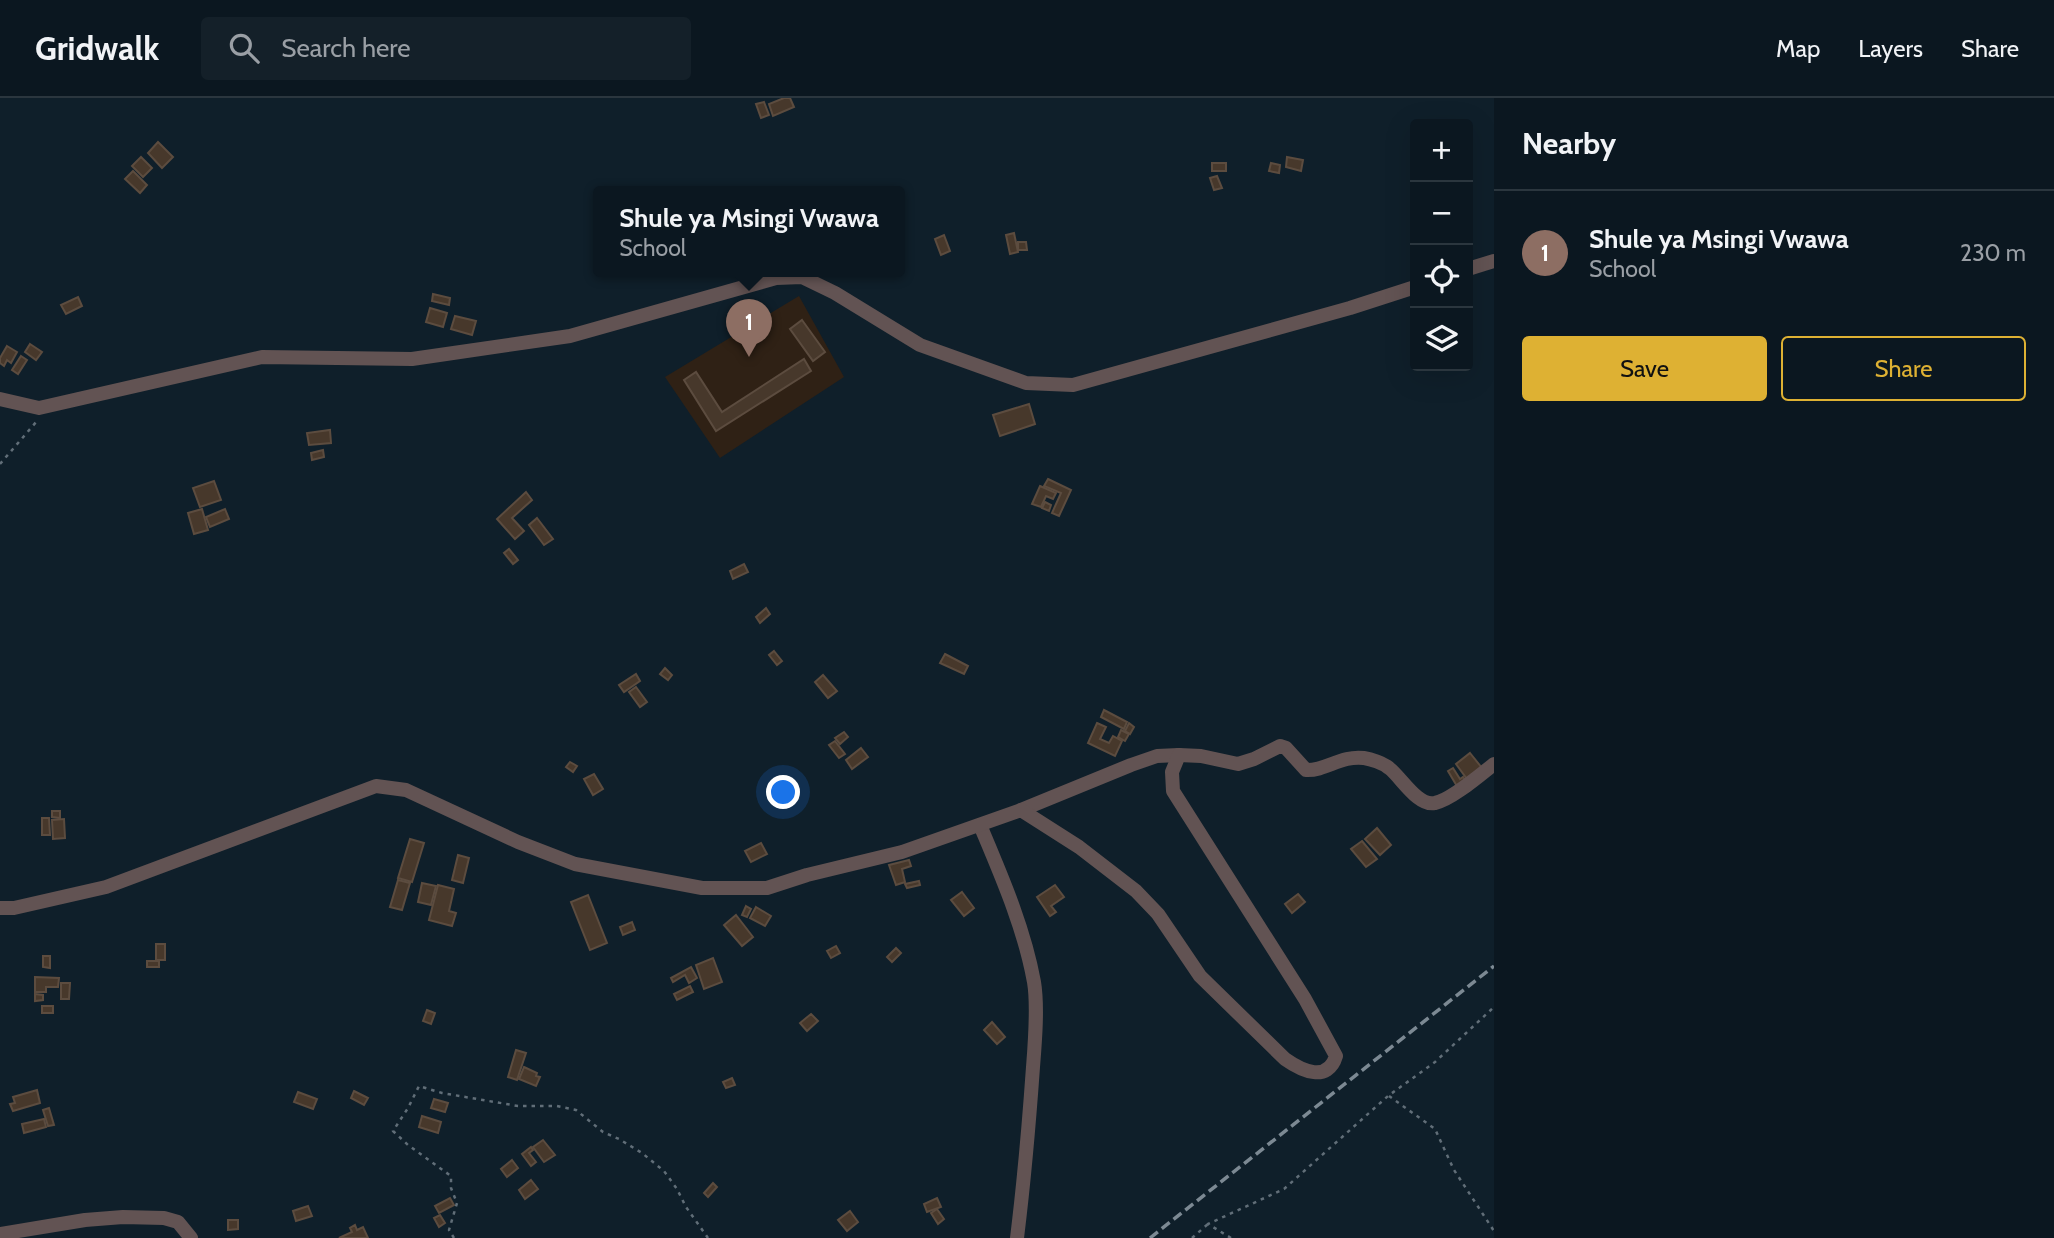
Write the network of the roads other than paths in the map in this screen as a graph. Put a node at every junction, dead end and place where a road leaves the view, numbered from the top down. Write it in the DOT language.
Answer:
graph roads {
  1 [pos="1494,261"];
  2 [pos="1473,267"];
  3 [pos="1410,289"];
  4 [pos="0,399"];
  5 [pos="1179,755"];
  6 [pos="1494,764"];
  7 [pos="1021,810"];
  8 [pos="979,825"];
  9 [pos="0,908"];
  10 [pos="0,1234"];
  11 [pos="191,1238"];
  12 [pos="1017,1238"];
  1 -- 2 [label="street"];
  3 -- 4 [label="street"];
  5 -- 6 [label="street"];
  5 -- 7 [label="street"];
  5 -- 7 [label="street"];
  7 -- 8 [label="street"];
  8 -- 9 [label="street"];
  8 -- 12 [label="street"];
  10 -- 11 [label="street"];
}
